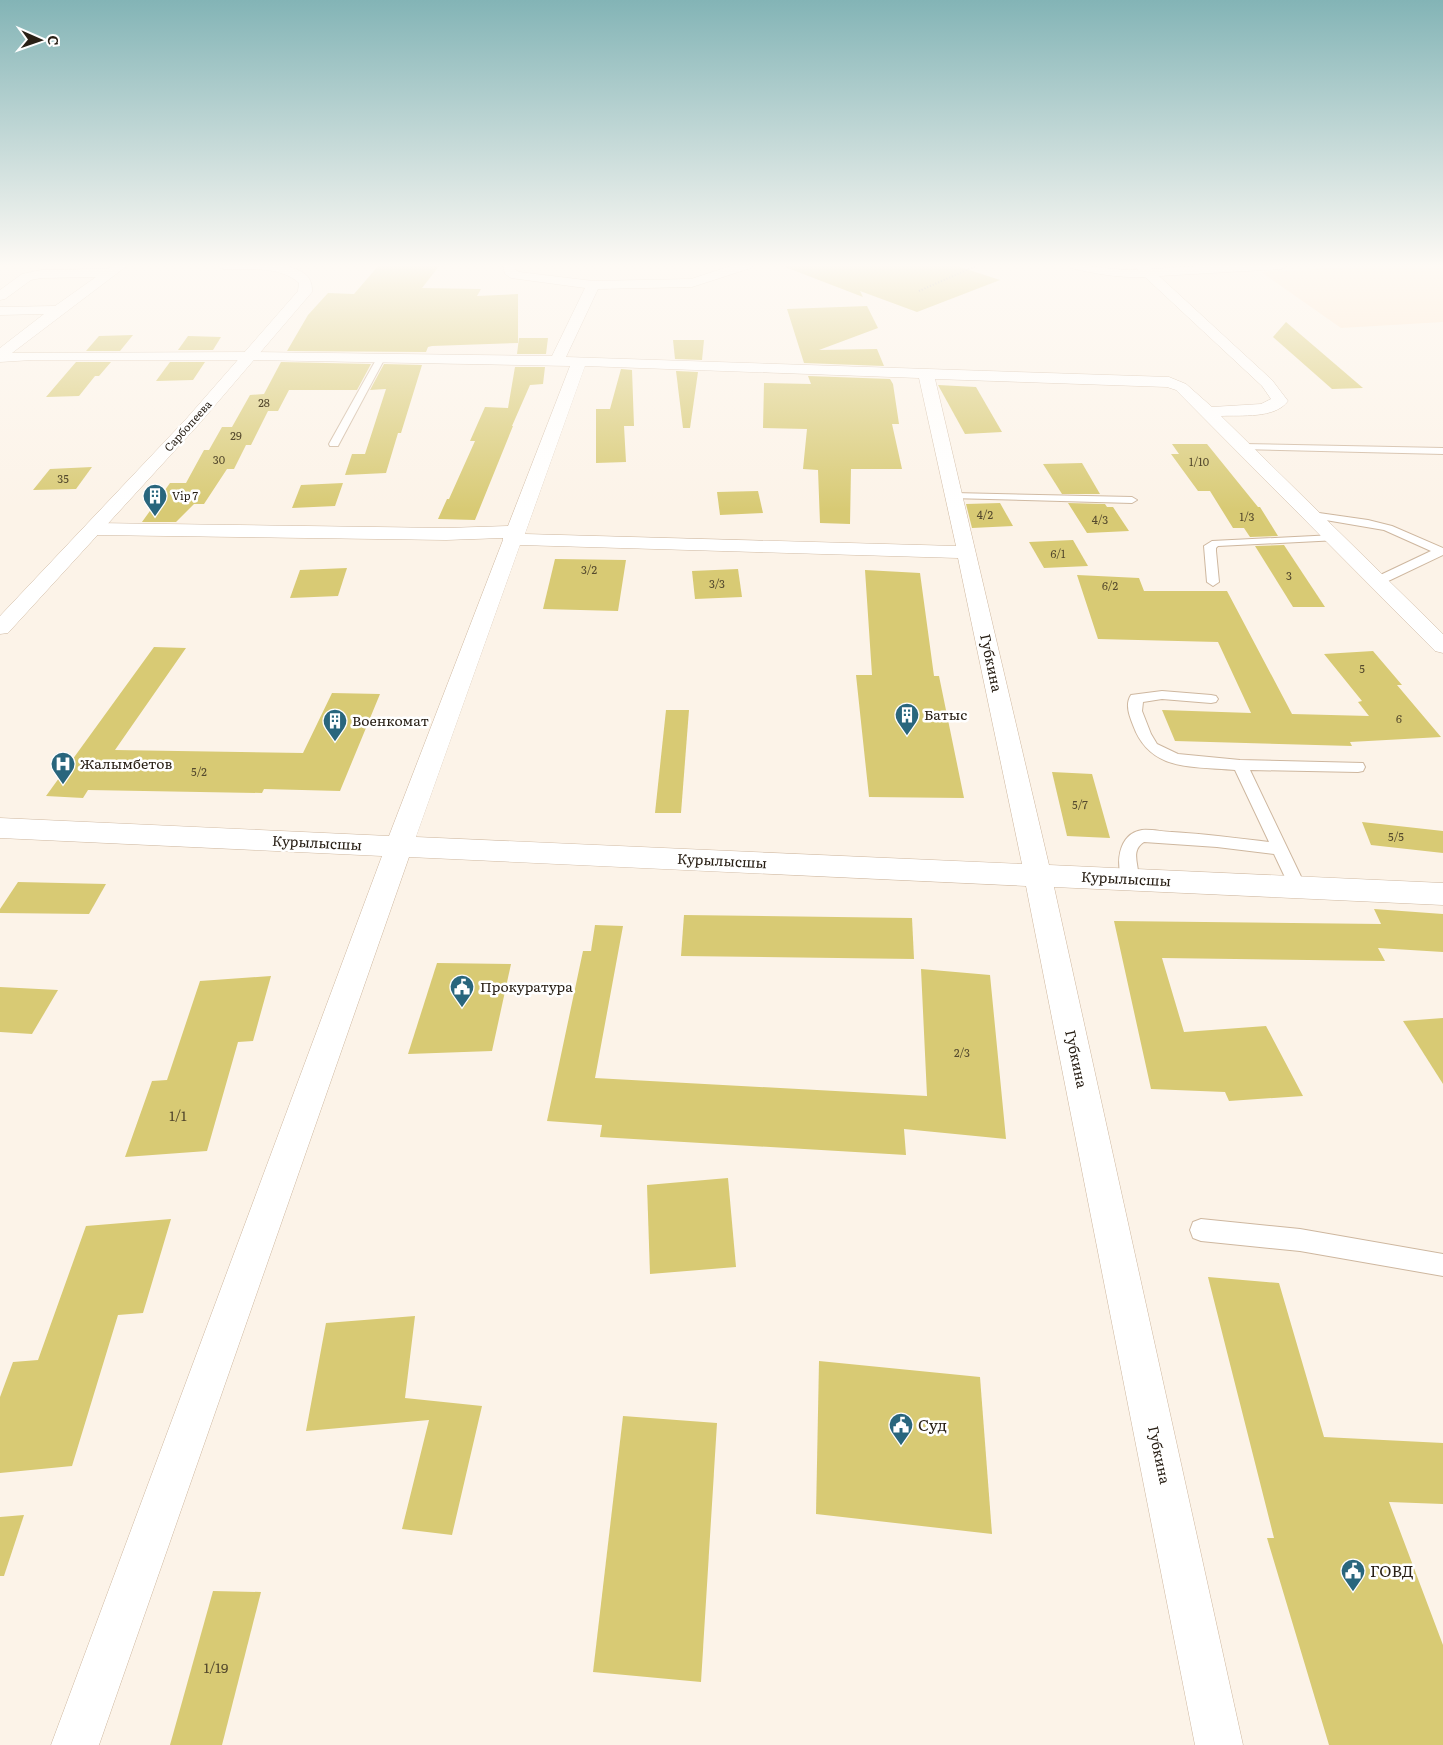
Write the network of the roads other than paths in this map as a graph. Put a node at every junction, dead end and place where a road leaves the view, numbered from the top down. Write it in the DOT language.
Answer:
graph roads {
  1 [pos="13,346"];
  2 [pos="260,346"];
  3 [pos="573,346"];
  4 [pos="1228,346"];
  5 [pos="252,356"];
  6 [pos="0,357"];
  7 [pos="23,357"];
  8 [pos="381,358"];
  9 [pos="568,361"];
  10 [pos="926,374"];
  11 [pos="0,375"];
  12 [pos="1208,412"];
  13 [pos="334,444"];
  14 [pos="1243,446"];
  15 [pos="1443,451"];
  16 [pos="954,496"];
  17 [pos="1132,500"];
  18 [pos="1312,515"];
  19 [pos="95,529"];
  20 [pos="514,536"];
  21 [pos="1334,538"];
  22 [pos="1442,551"];
  23 [pos="967,552"];
  24 [pos="1378,580"];
  25 [pos="1213,582"];
  26 [pos="0,628"];
  27 [pos="1443,646"];
  28 [pos="1211,699"];
  29 [pos="1240,765"];
  30 [pos="1358,766"];
  31 [pos="0,828"];
  32 [pos="399,846"];
  33 [pos="1280,849"];
  34 [pos="1038,875"];
  35 [pos="1130,880"];
  36 [pos="1298,887"];
  37 [pos="1443,894"];
  38 [pos="1201,1230"];
  39 [pos="1443,1265"];
  40 [pos="75,1745"];
  41 [pos="1219,1745"];
  1 -- 6 [label="street"];
  2 -- 5 [label="street, Сарбопеева"];
  3 -- 9 [label="street"];
  4 -- 12 [label="street"];
  5 -- 7 [label="street"];
  5 -- 8 [label="street"];
  5 -- 19 [label="street, Сарбопеева"];
  6 -- 7 [label="street"];
  7 -- 11 [label="street"];
  8 -- 9 [label="street"];
  8 -- 13 [label="lane"];
  9 -- 10 [label="street"];
  9 -- 20 [label="street"];
  10 -- 12 [label="street"];
  10 -- 16 [label="street, Губкина"];
  12 -- 14 [label="street"];
  14 -- 15 [label="lane"];
  14 -- 18 [label="street"];
  16 -- 17 [label="lane"];
  16 -- 23 [label="street, Губкина"];
  18 -- 21 [label="street"];
  18 -- 22 [label="lane"];
  19 -- 20 [label="street"];
  19 -- 26 [label="street, Сарбопеева"];
  20 -- 23 [label="street"];
  20 -- 32 [label="street"];
  21 -- 24 [label="street"];
  21 -- 25 [label="lane"];
  22 -- 24 [label="lane"];
  23 -- 34 [label="street, Губкина"];
  24 -- 27 [label="street"];
  28 -- 29 [label="lane"];
  29 -- 30 [label="lane"];
  29 -- 33 [label="lane"];
  31 -- 32 [label="street, Курылысшы"];
  32 -- 34 [label="street, Курылысшы"];
  32 -- 40 [label="street"];
  33 -- 35 [label="lane"];
  33 -- 36 [label="lane"];
  34 -- 35 [label="street, Курылысшы"];
  34 -- 41 [label="street, Губкина"];
  35 -- 36 [label="street, Курылысшы"];
  36 -- 37 [label="street, Курылысшы"];
  38 -- 39 [label="lane"];
}
